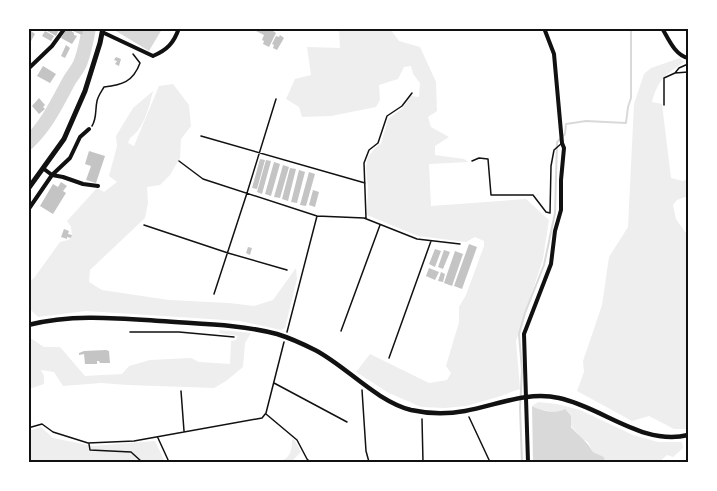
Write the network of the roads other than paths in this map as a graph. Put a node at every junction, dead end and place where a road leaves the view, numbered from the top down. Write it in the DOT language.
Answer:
graph roads {
  1 [pos="65,28"];
  2 [pos="179,28"];
  3 [pos="544,28"];
  4 [pos="662,28"];
  5 [pos="102,30"];
  6 [pos="688,58"];
  7 [pos="28,69"];
  8 [pos="89,129"];
  9 [pos="562,142"];
  10 [pos="472,161"];
  11 [pos="44,169"];
  12 [pos="52,175"];
  13 [pos="98,186"];
  14 [pos="28,189"];
  15 [pos="28,210"];
  16 [pos="28,325"];
  17 [pos="688,435"];
  18 [pos="528,462"];
  1 -- 7 [label="street"];
  2 -- 5 [label="street"];
  3 -- 9 [label="street"];
  4 -- 6 [label="street"];
  5 -- 11 [label="main road"];
  8 -- 12 [label="street"];
  9 -- 10 [label="lane"];
  9 -- 18 [label="street"];
  11 -- 12 [label="street"];
  11 -- 14 [label="main road"];
  12 -- 13 [label="street"];
  12 -- 15 [label="street"];
  16 -- 17 [label="street"];
}
